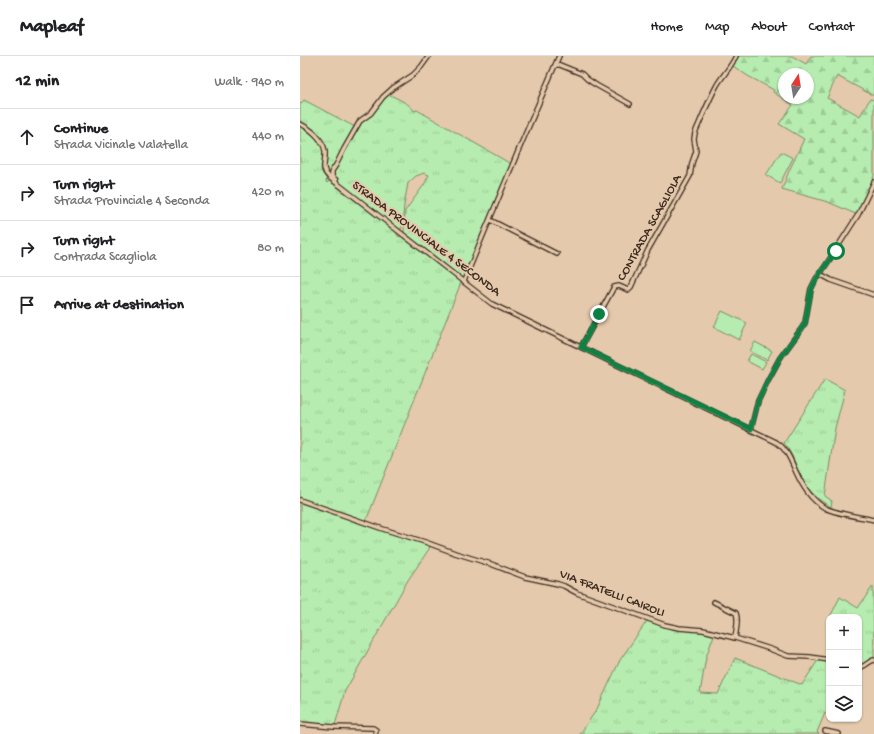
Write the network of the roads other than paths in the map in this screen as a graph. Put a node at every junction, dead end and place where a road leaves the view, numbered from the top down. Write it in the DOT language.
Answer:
graph roads {
  1 [pos="429,56"];
  2 [pos="559,56"];
  3 [pos="736,56"];
  4 [pos="556,65"];
  5 [pos="630,104"];
  6 [pos="300,124"];
  7 [pos="874,182"];
  8 [pos="338,185"];
  9 [pos="490,220"];
  10 [pos="557,254"];
  11 [pos="820,274"];
  12 [pos="464,281"];
  13 [pos="874,296"];
  14 [pos="581,347"];
  15 [pos="751,429"];
  16 [pos="300,500"];
  17 [pos="874,520"];
  18 [pos="714,602"];
  19 [pos="735,638"];
  20 [pos="826,660"];
  21 [pos="874,660"];
  22 [pos="862,667"];
  23 [pos="300,724"];
  24 [pos="825,731"];
  25 [pos="375,734"];
  26 [pos="839,734"];
  1 -- 8 [label="street"];
  2 -- 4 [label="street"];
  3 -- 14 [label="street, CONTRADA SCAGLIOLA"];
  4 -- 5 [label="street"];
  4 -- 9 [label="street"];
  6 -- 8 [label="street, STRADA PROVINCIALE 4 SECONDA"];
  7 -- 11 [label="street"];
  8 -- 12 [label="street, STRADA PROVINCIALE 4 SECONDA"];
  9 -- 10 [label="street"];
  9 -- 12 [label="street"];
  11 -- 13 [label="street"];
  11 -- 15 [label="street"];
  12 -- 14 [label="street, STRADA PROVINCIALE 4 SECONDA"];
  14 -- 15 [label="street, STRADA PROVINCIALE 4 SECONDA"];
  15 -- 17 [label="street, STRADA PROVINCIALE 4 SECONDA"];
  16 -- 19 [label="street, VIA FRATELLI CAIROLI"];
  18 -- 19 [label="street"];
  19 -- 20 [label="street, VIA FRATELLI CAIROLI"];
  21 -- 22 [label="street"];
  23 -- 25 [label="street"];
  24 -- 26 [label="street"];
}
